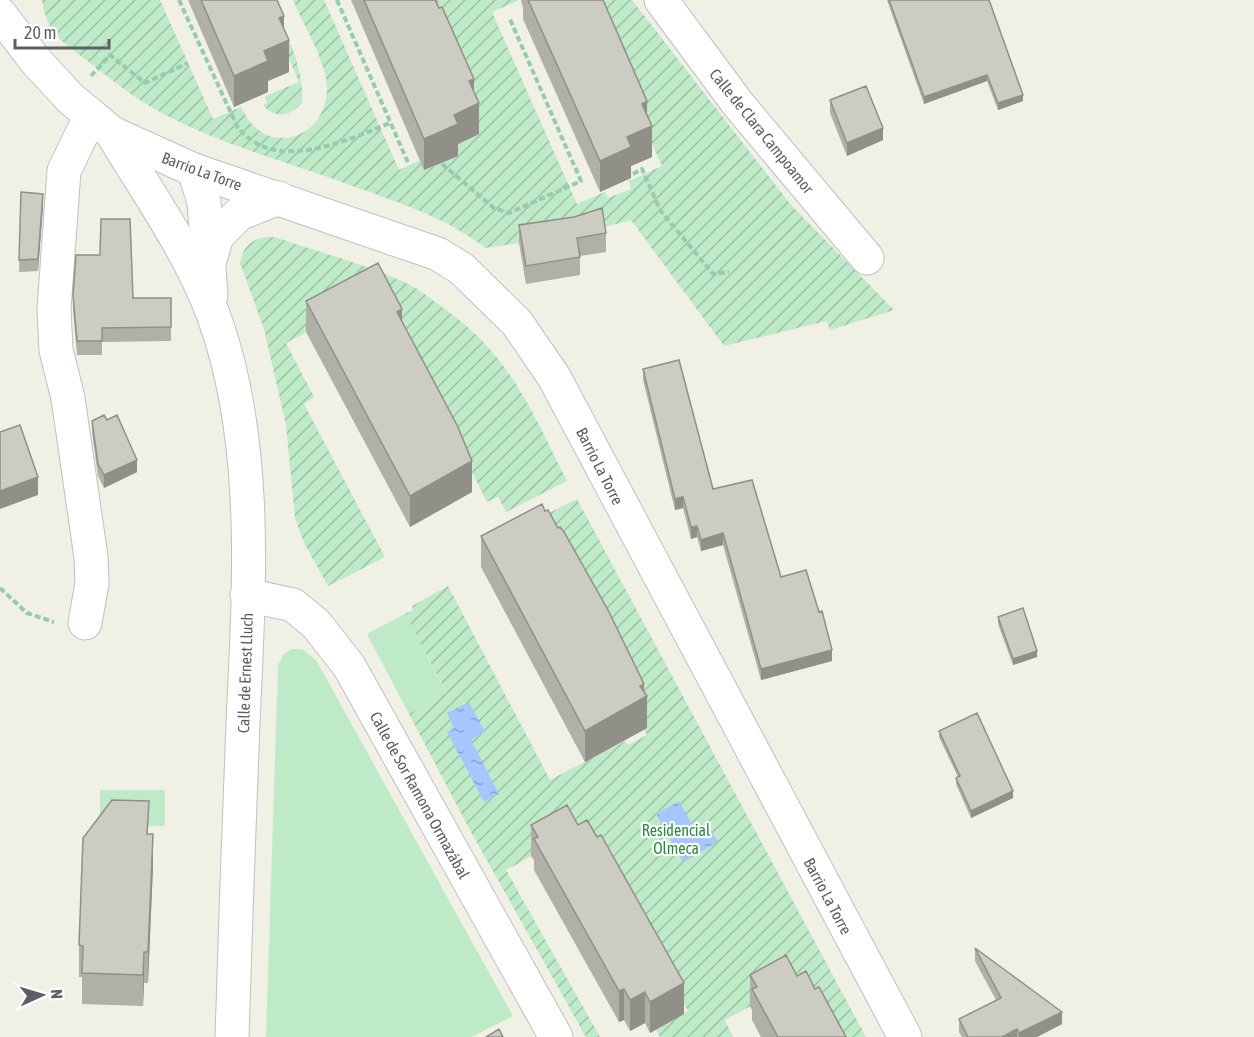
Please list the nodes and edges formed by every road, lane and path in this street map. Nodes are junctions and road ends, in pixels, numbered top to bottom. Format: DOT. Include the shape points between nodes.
graph roads {
  1 [pos="12,0"];
  2 [pos="179,0"];
  3 [pos="337,0"];
  4 [pos="661,0"];
  5 [pos="0,14"];
  6 [pos="509,17"];
  7 [pos="35,60"];
  8 [pos="188,63"];
  9 [pos="98,69"];
  10 [pos="390,123"];
  11 [pos="101,125"];
  12 [pos="442,164"];
  13 [pos="410,165"];
  14 [pos="194,170"];
  15 [pos="633,174"];
  16 [pos="279,198"];
  17 [pos="867,258"];
  18 [pos="195,259"];
  19 [pos="729,272"];
  20 [pos="0,588"];
  21 [pos="247,595"];
  22 [pos="85,622"];
  23 [pos="232,1037"];
  24 [pos="556,1037"];
  25 [pos="905,1037"];
  1 -- 7 [label="street, Barrio La Torre"];
  2 -- 10 [label="path" via="237,126 259,146 275,151 302,150"];
  3 -- 10 [label="path"];
  4 -- 17 [label="street, Calle de Clara Campoamor" via="738,105"];
  5 -- 7 [label="street, Barrio La Torre"];
  6 -- 12 [label="path" via="581,181 509,213 494,208"];
  7 -- 11 [label="street, Barrio La Torre"];
  8 -- 9 [label="path" via="146,83 110,55"];
  10 -- 13 [label="path"];
  11 -- 14 [label="street, Barrio La Torre"];
  11 -- 18 [label="street, Calle de Ernest Lluch"];
  11 -- 22 [label="street" via="64,171 54,309 56,350 68,398 91,557 92,583"];
  14 -- 16 [label="street, Barrio La Torre"];
  14 -- 18 [label="street, Calle de Ernest Lluch" via="181,197"];
  15 -- 19 [label="path" via="642,170 660,210 713,274"];
  16 -- 18 [label="street" via="239,214"];
  16 -- 25 [label="street, Barrio La Torre" via="438,254 476,281 517,323 554,377"];
  18 -- 21 [label="street, Calle de Ernest Lluch" via="228,365 243,461 249,512"];
  20 -- 22 [label="path" via="27,613 56,623"];
  21 -- 23 [label="street, Calle de Ernest Lluch"];
  21 -- 24 [label="street, Calle de Sor Ramona Ormazábal" via="293,605 315,624 349,666"];
}
